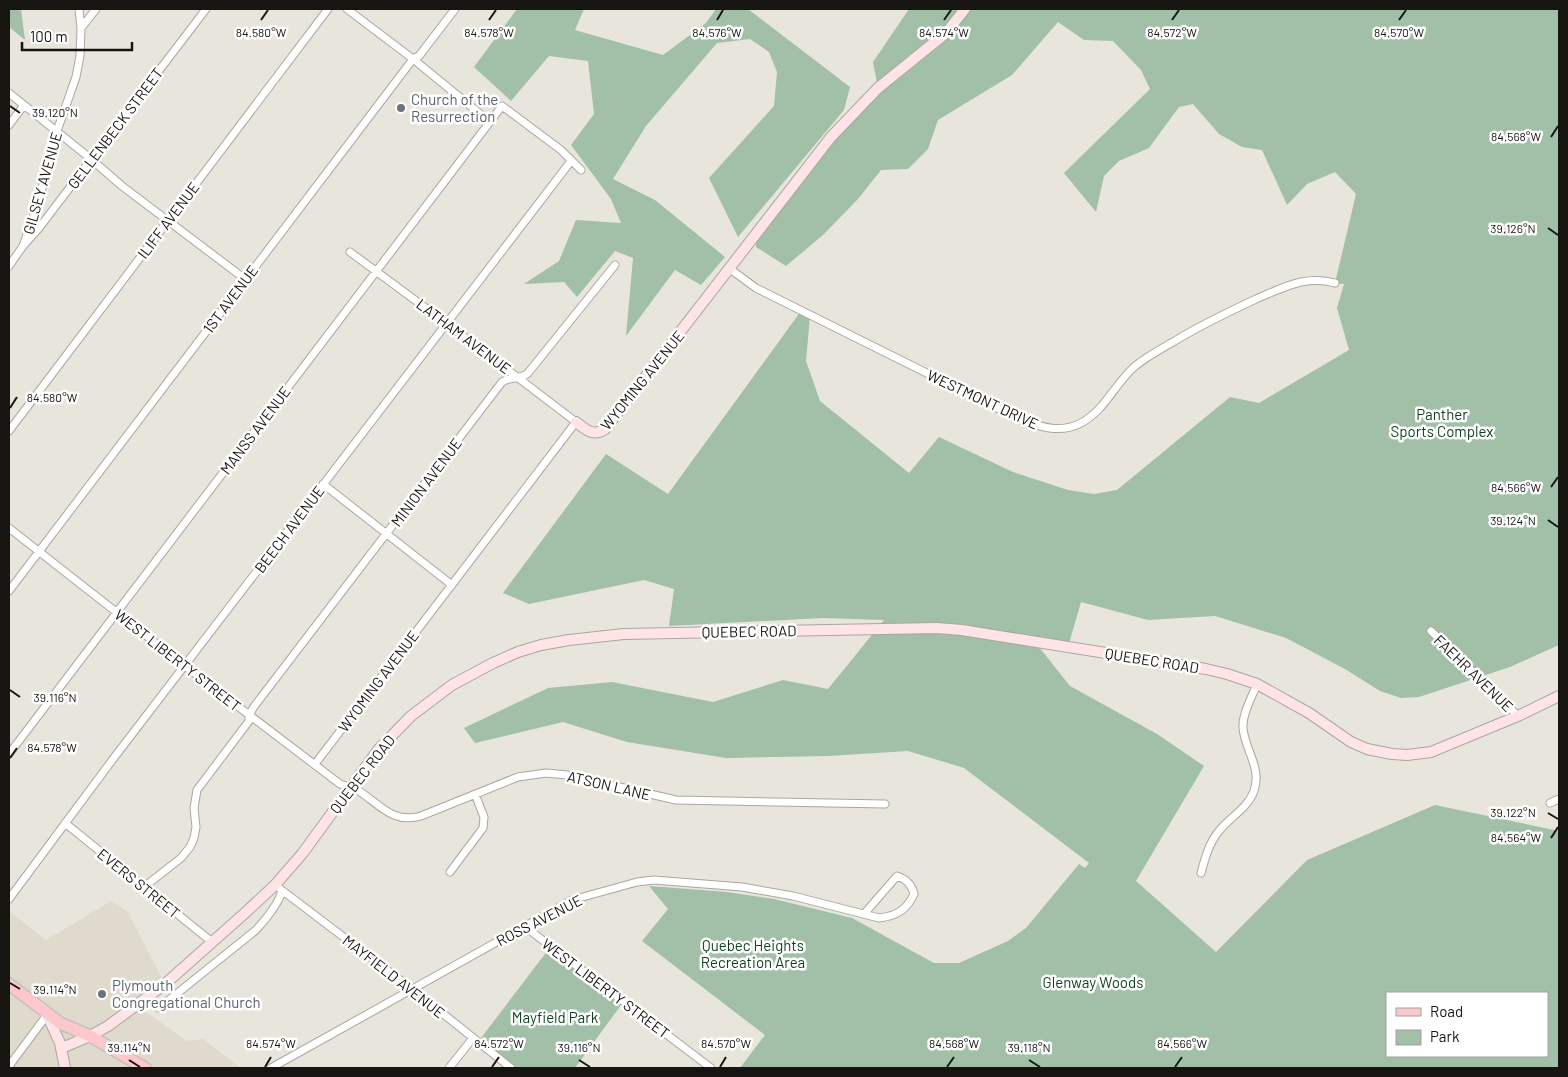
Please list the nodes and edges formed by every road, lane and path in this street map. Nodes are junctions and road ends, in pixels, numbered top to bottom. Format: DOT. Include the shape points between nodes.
graph roads {
  1 [pos="79,9"];
  2 [pos="96,9"];
  3 [pos="206,9"];
  4 [pos="328,9"];
  5 [pos="347,9"];
  6 [pos="454,9"];
  7 [pos="965,9"];
  8 [pos="81,28"];
  9 [pos="413,59"];
  10 [pos="9,94"];
  11 [pos="24,105"];
  12 [pos="490,122"];
  13 [pos="9,124"];
  14 [pos="57,131"];
  15 [pos="91,158"];
  16 [pos="570,160"];
  17 [pos="581,170"];
  18 [pos="167,221"];
  19 [pos="23,246"];
  20 [pos="350,252"];
  21 [pos="615,265"];
  22 [pos="9,266"];
  23 [pos="730,269"];
  24 [pos="376,270"];
  25 [pos="245,279"];
  26 [pos="1335,283"];
  27 [pos="446,322"];
  28 [pos="518,378"];
  29 [pos="576,422"];
  30 [pos="9,431"];
  31 [pos="323,484"];
  32 [pos="9,528"];
  33 [pos="386,534"];
  34 [pos="38,552"];
  35 [pos="452,586"];
  36 [pos="9,591"];
  37 [pos="116,612"];
  38 [pos="1431,631"];
  39 [pos="185,666"];
  40 [pos="1257,684"];
  41 [pos="1559,696"];
  42 [pos="250,716"];
  43 [pos="1518,716"];
  44 [pos="9,754"];
  45 [pos="315,764"];
  46 [pos="350,788"];
  47 [pos="475,794"];
  48 [pos="1559,799"];
  49 [pos="1550,803"];
  50 [pos="885,804"];
  51 [pos="65,824"];
  52 [pos="450,872"];
  53 [pos="1201,873"];
  54 [pos="144,887"];
  55 [pos="278,888"];
  56 [pos="9,899"];
  57 [pos="864,914"];
  58 [pos="524,926"];
  59 [pos="212,942"];
  60 [pos="9,984"];
  61 [pos="412,989"];
  62 [pos="159,1008"];
  63 [pos="47,1015"];
  64 [pos="90,1036"];
  65 [pos="473,1038"];
  66 [pos="62,1048"];
  67 [pos="9,1066"];
  68 [pos="64,1068"];
  69 [pos="144,1068"];
  70 [pos="271,1068"];
  71 [pos="449,1068"];
  72 [pos="511,1068"];
  73 [pos="711,1068"];
  1 -- 8 [label="street, GILSEY AVENUE"];
  2 -- 8 [label="street"];
  3 -- 15 [label="street, GELLENBECK STREET"];
  4 -- 18 [label="street, ILIFF AVENUE"];
  5 -- 9 [label="street"];
  6 -- 9 [label="street, 1ST AVENUE" via="419,56"];
  7 -- 23 [label="street, WYOMING AVENUE" via="946,33 878,88 831,137"];
  8 -- 14 [label="street, GILSEY AVENUE" via="76,77"];
  9 -- 12 [label="street"];
  9 -- 25 [label="street, 1ST AVENUE"];
  10 -- 11 [label="street"];
  11 -- 13 [label="street"];
  11 -- 14 [label="street"];
  12 -- 16 [label="street, MANSS AVENUE" via="502,106"];
  12 -- 24 [label="street, MANSS AVENUE"];
  14 -- 15 [label="street"];
  14 -- 19 [label="street, GILSEY AVENUE"];
  15 -- 18 [label="street"];
  15 -- 19 [label="street, GELLENBECK STREET"];
  16 -- 17 [label="street"];
  16 -- 27 [label="street, BEECH AVENUE"];
  18 -- 25 [label="street"];
  18 -- 30 [label="street, ILIFF AVENUE"];
  19 -- 22 [label="street, GILSEY AVENUE"];
  20 -- 24 [label="street, LATHAM AVENUE"];
  21 -- 28 [label="street, MINION AVENUE" via="528,373"];
  23 -- 26 [label="street, WESTMONT DRIVE" via="756,288 810,316 1023,421 1053,429 1073,426 1088,419 1135,366 1199,327 1282,288 1324,280"];
  23 -- 29 [label="street, WYOMING AVENUE" via="605,429 588,432"];
  24 -- 27 [label="street, LATHAM AVENUE"];
  24 -- 37 [label="street, MANSS AVENUE"];
  25 -- 34 [label="street, 1ST AVENUE"];
  27 -- 28 [label="street, LATHAM AVENUE"];
  27 -- 31 [label="street, BEECH AVENUE"];
  28 -- 29 [label="street, LATHAM AVENUE"];
  28 -- 33 [label="street, MINION AVENUE" via="502,382"];
  29 -- 35 [label="street, WYOMING AVENUE"];
  31 -- 33 [label="street"];
  31 -- 39 [label="street, BEECH AVENUE"];
  32 -- 34 [label="street, WEST LIBERTY STREET"];
  33 -- 35 [label="street"];
  33 -- 42 [label="street, MINION AVENUE"];
  34 -- 36 [label="street, 1ST AVENUE"];
  34 -- 37 [label="street, WEST LIBERTY STREET"];
  35 -- 45 [label="street, WYOMING AVENUE"];
  37 -- 39 [label="street, WEST LIBERTY STREET"];
  37 -- 44 [label="street, MANSS AVENUE"];
  38 -- 43 [label="street, FAEHR AVENUE"];
  39 -- 42 [label="street, WEST LIBERTY STREET"];
  39 -- 51 [label="street, BEECH AVENUE"];
  40 -- 43 [label="street, QUEBEC ROAD" via="1351,742 1392,754 1431,752"];
  40 -- 46 [label="street, QUEBEC ROAD" via="1206,669 937,628 596,636 518,652 452,686 418,710 394,733"];
  40 -- 53 [label="street" via="1243,721 1245,742 1256,768 1254,790 1247,804 1212,840"];
  41 -- 43 [label="street, QUEBEC ROAD"];
  42 -- 45 [label="street, WEST LIBERTY STREET"];
  42 -- 54 [label="street, MINION AVENUE" via="197,790 194,808 196,827 190,848"];
  45 -- 46 [label="street, WEST LIBERTY STREET"];
  46 -- 47 [label="street, ATSON LANE" via="393,816 407,819"];
  46 -- 55 [label="street, QUEBEC ROAD"];
  47 -- 50 [label="street, ATSON LANE" via="518,777 546,773 676,800"];
  47 -- 52 [label="street" via="484,818 483,828"];
  48 -- 49 [label="street"];
  51 -- 54 [label="street, EVERS STREET"];
  51 -- 56 [label="street, BEECH AVENUE"];
  54 -- 59 [label="street, EVERS STREET"];
  55 -- 59 [label="street, QUEBEC ROAD"];
  55 -- 61 [label="street, MAYFIELD AVENUE"];
  55 -- 62 [label="street, QUEBEC ROAD" via="281,896 256,930"];
  57 -- 57 [label="street, ROSS AVENUE" via="879,918 905,909 914,894 911,886 897,876"];
  57 -- 58 [label="street, ROSS AVENUE" via="742,887 654,880 582,896"];
  58 -- 61 [label="street, ROSS AVENUE"];
  58 -- 73 [label="street, WEST LIBERTY STREET"];
  59 -- 64 [label="street, QUEBEC ROAD" via="165,984"];
  60 -- 63 [label="main road"];
  61 -- 65 [label="street, MAYFIELD AVENUE"];
  61 -- 70 [label="street, ROSS AVENUE"];
  63 -- 64 [label="main road"];
  63 -- 66 [label="street"];
  63 -- 67 [label="street"];
  64 -- 66 [label="street, QUEBEC ROAD"];
  64 -- 69 [label="main road"];
  65 -- 71 [label="street"];
  65 -- 72 [label="street, MAYFIELD AVENUE"];
  66 -- 68 [label="street"];
}
